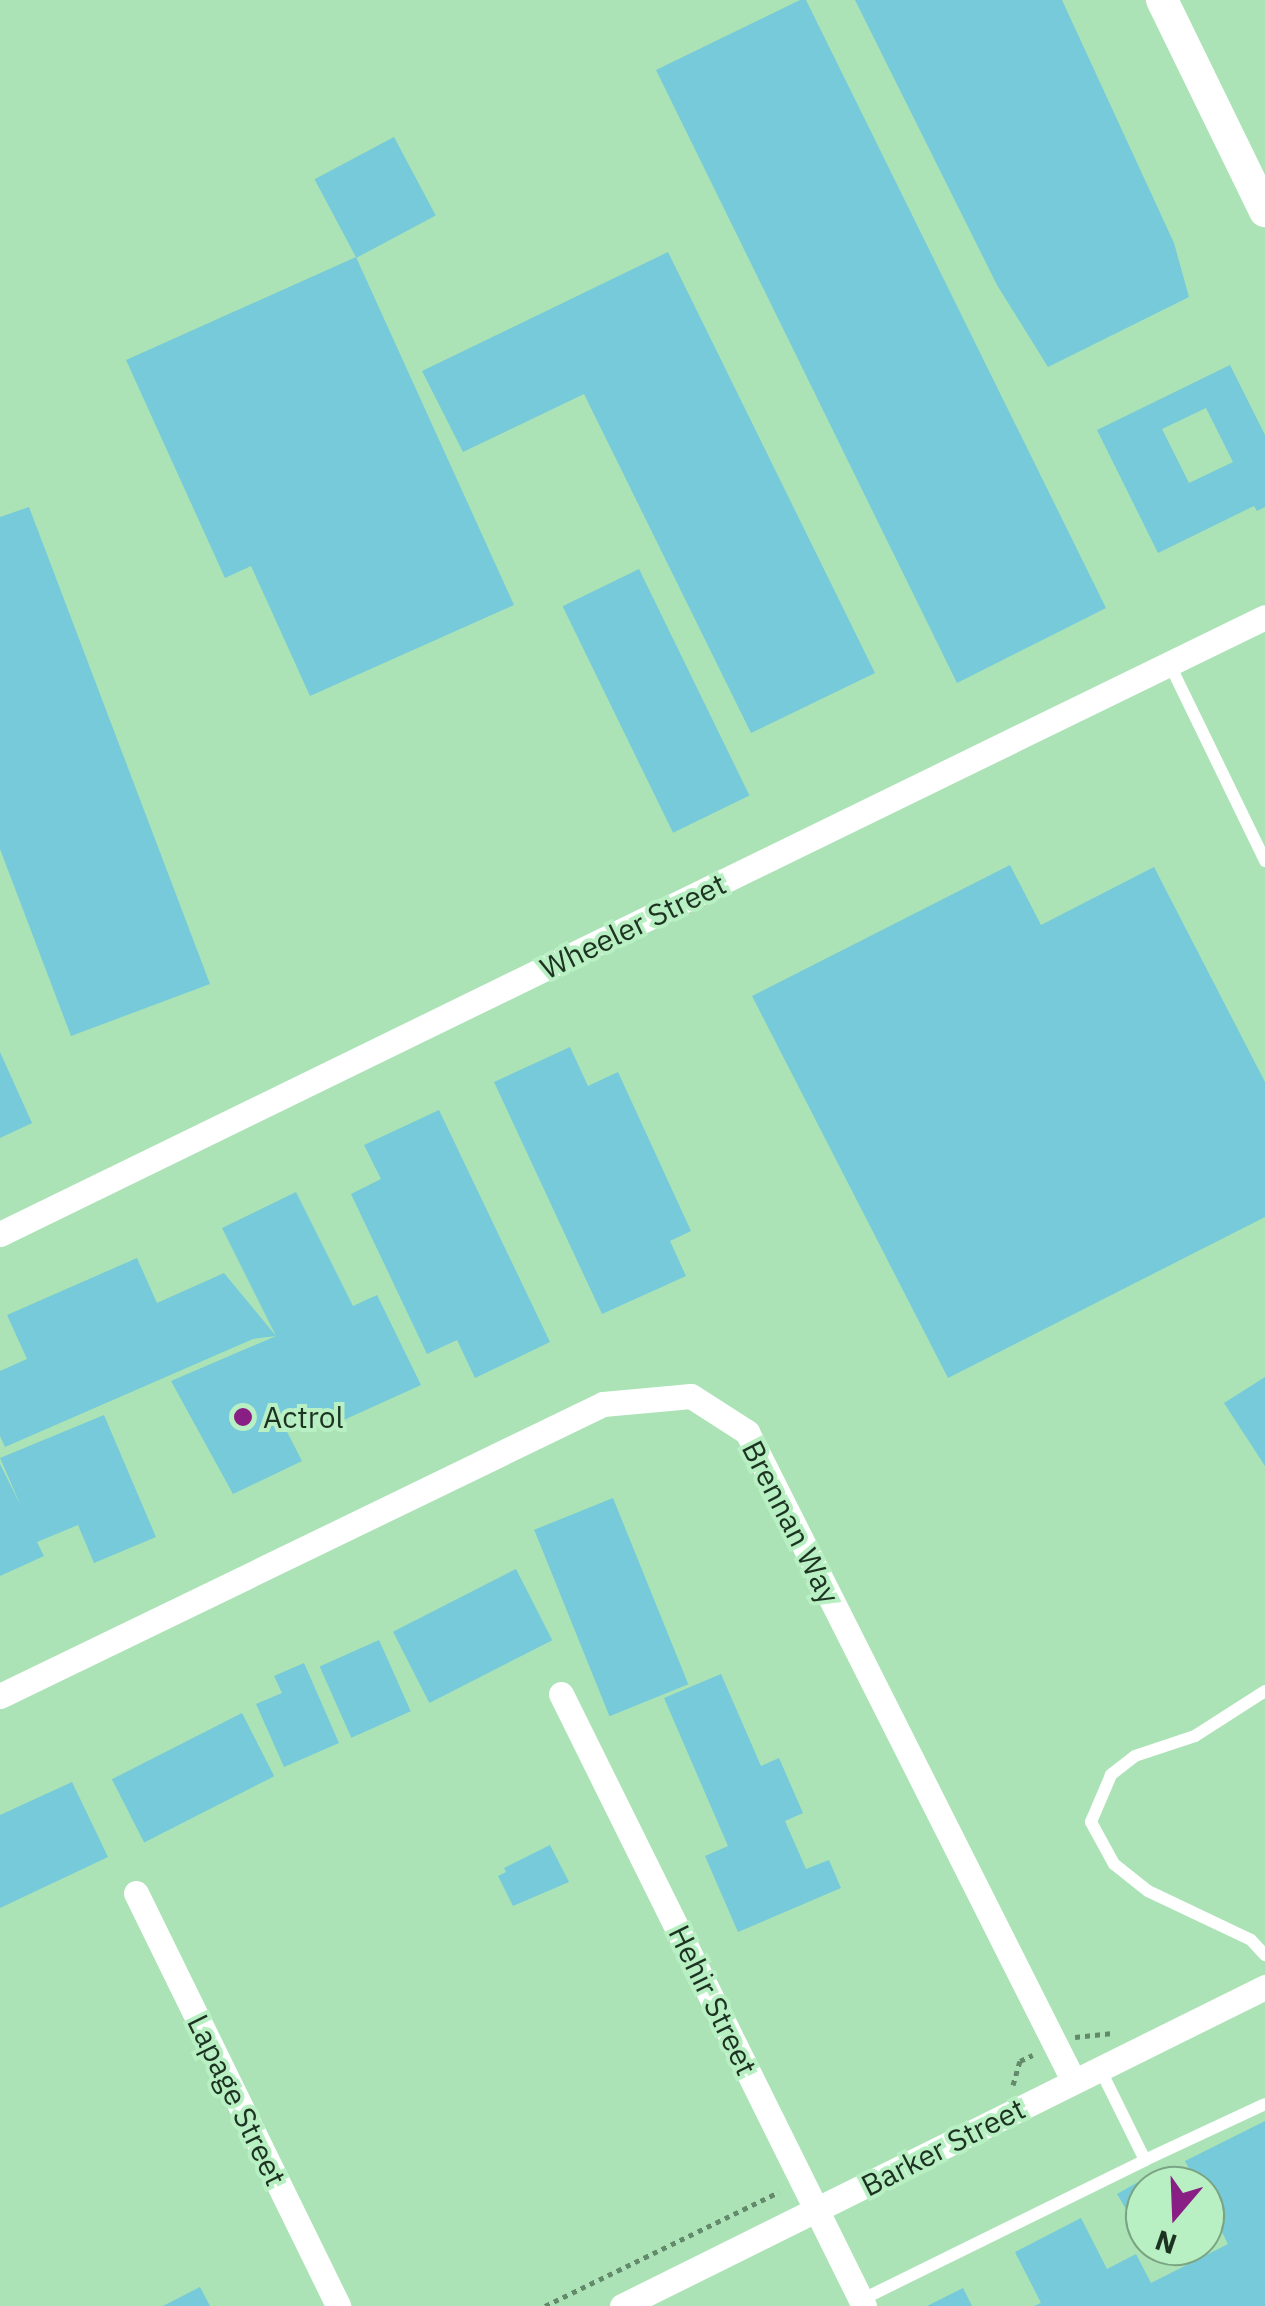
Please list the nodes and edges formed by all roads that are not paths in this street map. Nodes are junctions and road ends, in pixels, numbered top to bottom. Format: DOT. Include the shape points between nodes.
graph roads {
  1 [pos="1162,0"];
  2 [pos="1256,169"];
  3 [pos="1265,212"];
  4 [pos="1265,618"];
  5 [pos="1170,665"];
  6 [pos="1265,861"];
  7 [pos="0,1234"];
  8 [pos="1265,1691"];
  9 [pos="561,1694"];
  10 [pos="0,1696"];
  11 [pos="136,1893"];
  12 [pos="1265,1955"];
  13 [pos="1265,1987"];
  14 [pos="1099,2067"];
  15 [pos="1073,2080"];
  16 [pos="1265,2104"];
  17 [pos="1146,2160"];
  18 [pos="818,2211"];
  19 [pos="863,2303"];
  20 [pos="338,2306"];
  21 [pos="622,2306"];
  1 -- 2 [label="street"];
  2 -- 3 [label="street"];
  4 -- 5 [label="street, Wheeler Street"];
  5 -- 6 [label="lane"];
  5 -- 7 [label="street, Wheeler Street"];
  8 -- 12 [label="lane" via="1195,1736 1134,1756 1110,1775 1091,1822 1114,1864 1148,1892 1251,1940"];
  9 -- 18 [label="street, Hehir Street"];
  10 -- 15 [label="street, Brennan Way" via="603,1404 691,1396 747,1432"];
  11 -- 20 [label="street, Lapage Street"];
  13 -- 14 [label="street, Barker Street"];
  14 -- 15 [label="street, Barker Street"];
  14 -- 17 [label="lane"];
  15 -- 18 [label="street, Barker Street"];
  16 -- 17 [label="lane"];
  17 -- 19 [label="lane"];
  18 -- 19 [label="street, Hehir Street"];
  18 -- 21 [label="street, Barker Street"];
}
